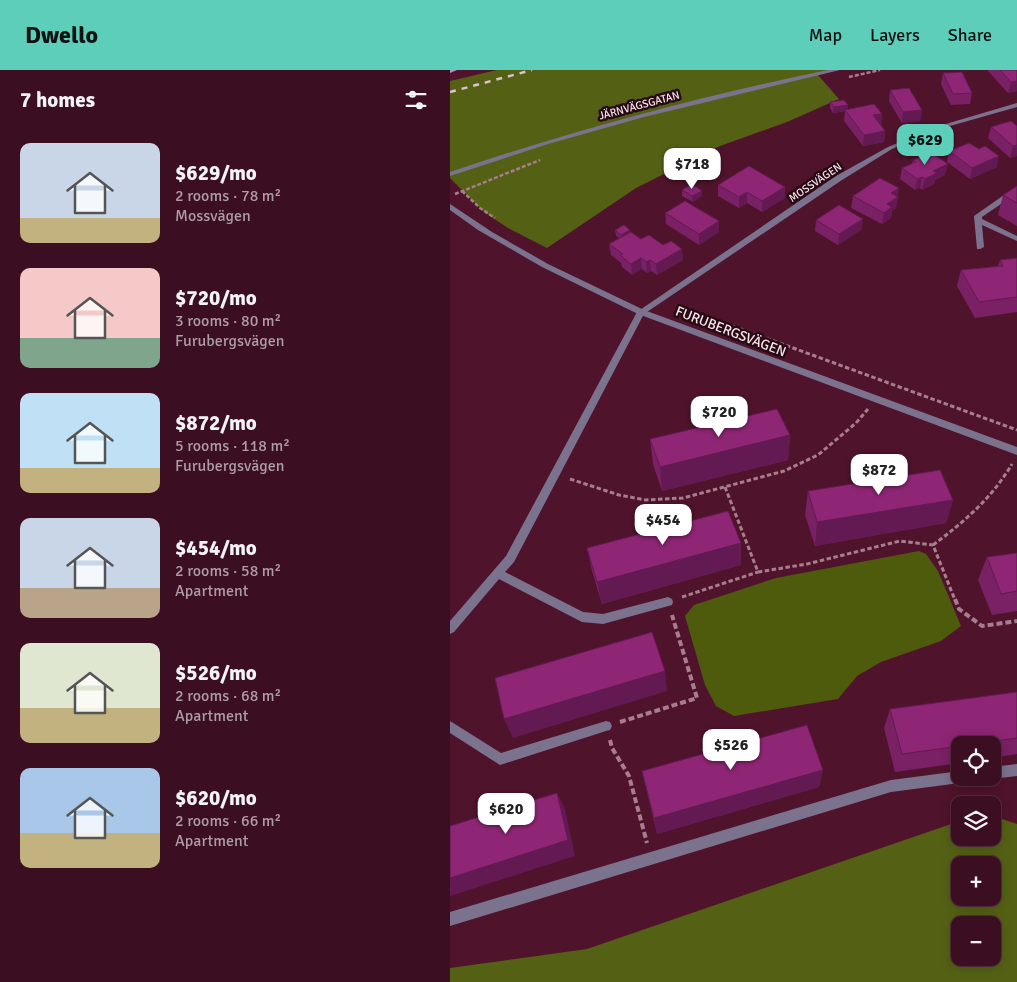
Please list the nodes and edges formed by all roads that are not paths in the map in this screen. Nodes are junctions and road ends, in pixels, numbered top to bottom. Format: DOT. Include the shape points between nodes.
graph roads {
  1 [pos="454,70"];
  2 [pos="837,70"];
  3 [pos="450,71"];
  4 [pos="1017,105"];
  5 [pos="450,174"];
  6 [pos="1017,190"];
  7 [pos="450,206"];
  8 [pos="978,220"];
  9 [pos="1017,239"];
  10 [pos="980,247"];
  11 [pos="641,312"];
  12 [pos="1017,451"];
  13 [pos="498,573"];
  14 [pos="668,602"];
  15 [pos="450,629"];
  16 [pos="450,726"];
  17 [pos="606,726"];
  18 [pos="1017,770"];
  19 [pos="1001,772"];
  20 [pos="951,778"];
  21 [pos="450,918"];
  1 -- 3 [label="main road"];
  2 -- 5 [label="street, JÄRNVÄGSGATAN" via="717,95 616,121"];
  4 -- 11 [label="street, MOSSVÄGEN" via="941,127 890,148 839,178"];
  6 -- 8 [label="street" via="978,216"];
  7 -- 11 [label="street, FURUBERGSVÄGEN" via="485,232 530,257 592,291"];
  8 -- 9 [label="street"];
  8 -- 10 [label="street"];
  11 -- 12 [label="street, FURUBERGSVÄGEN"];
  11 -- 13 [label="street" via="510,559"];
  13 -- 14 [label="street" via="582,617 603,619"];
  13 -- 15 [label="street"];
  16 -- 17 [label="street" via="500,759"];
  18 -- 19 [label="street"];
  20 -- 21 [label="street" via="891,786"];
}
